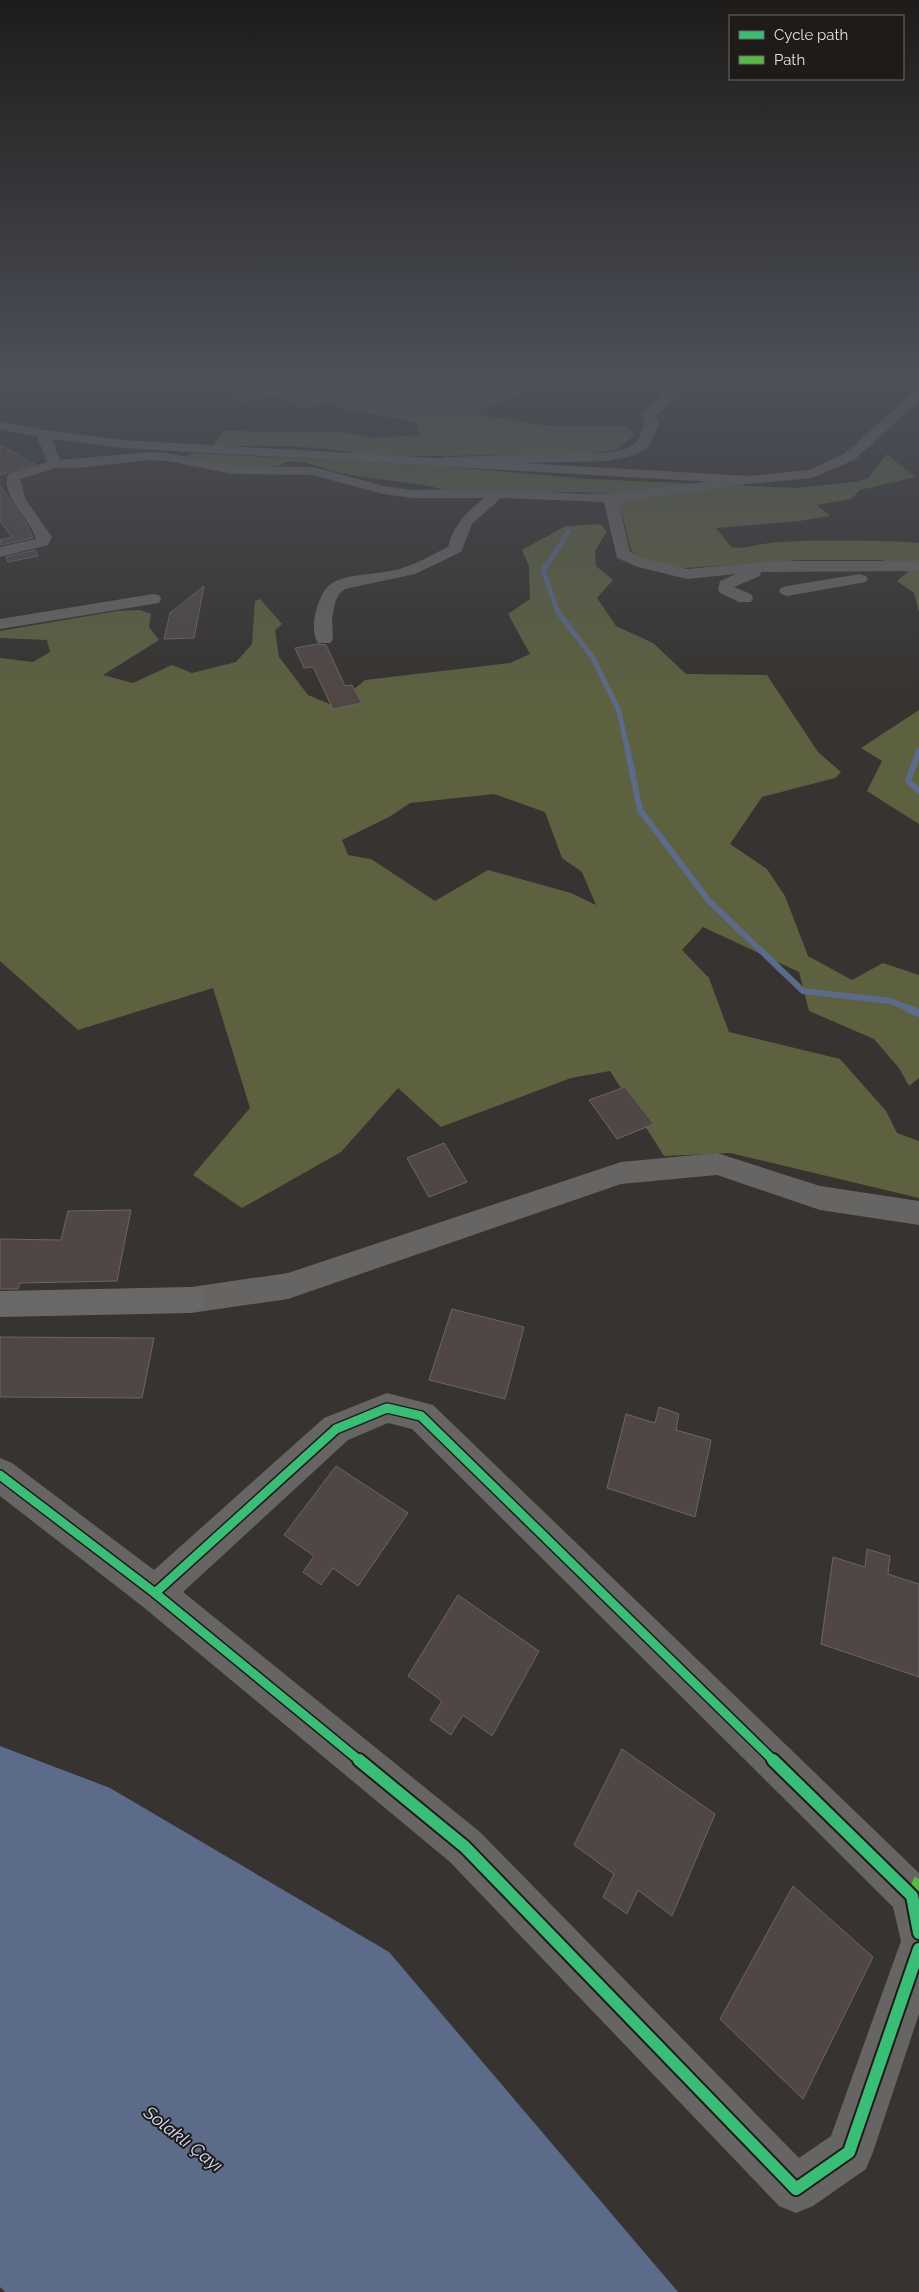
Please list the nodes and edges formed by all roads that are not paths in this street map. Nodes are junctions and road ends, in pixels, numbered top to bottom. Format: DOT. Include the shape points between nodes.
graph roads {
  1 [pos="12,485"];
  2 [pos="365,485"];
  3 [pos="712,485"];
  4 [pos="498,493"];
  5 [pos="621,497"];
  6 [pos="0,552"];
  7 [pos="775,566"];
  8 [pos="919,566"];
  9 [pos="919,572"];
  10 [pos="786,591"];
  11 [pos="745,598"];
  12 [pos="153,599"];
  13 [pos="0,624"];
  14 [pos="324,639"];
  15 [pos="919,1213"];
  16 [pos="191,1300"];
  17 [pos="0,1304"];
  18 [pos="0,1475"];
  19 [pos="155,1593"];
  20 [pos="919,1933"];
  21 [pos="919,1949"];
  1 -- 6 [label="street" via="16,496 44,537 43,542"];
  2 -- 4 [label="street" via="412,494"];
  3 -- 5 [label="street"];
  4 -- 5 [label="street"];
  4 -- 14 [label="street" via="468,517 459,532 455,549 402,573 338,586 329,597 323,619"];
  5 -- 7 [label="street" via="611,502 623,555 644,564 687,574"];
  7 -- 8 [label="street"];
  7 -- 11 [label="street" via="726,584 726,590"];
  9 -- 10 [label="street"];
  12 -- 13 [label="street"];
  15 -- 16 [label="street" via="820,1198 717,1164 621,1173 288,1286"];
  16 -- 17 [label="main road"];
  18 -- 19 [label="street"];
  19 -- 20 [label="street" via="336,1429 387,1408 421,1416 912,1896"];
  19 -- 21 [label="street" via="465,1847 796,2189 849,2152"];
}
